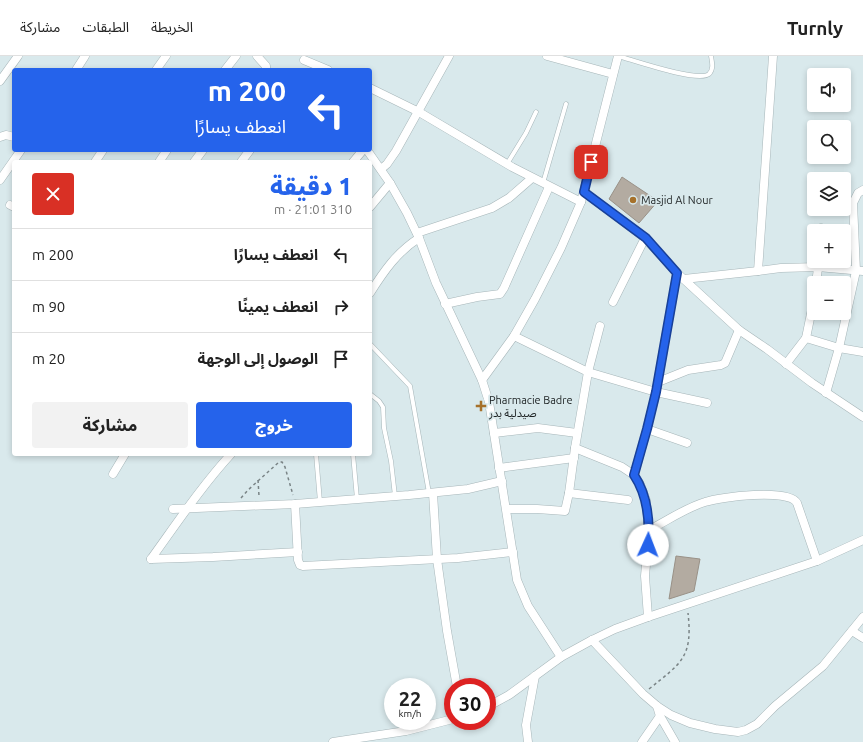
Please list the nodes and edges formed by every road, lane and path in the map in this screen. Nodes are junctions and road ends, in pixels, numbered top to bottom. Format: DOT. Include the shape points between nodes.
graph roads {
  1 [pos="18,56"];
  2 [pos="85,56"];
  3 [pos="166,56"];
  4 [pos="236,56"];
  5 [pos="257,56"];
  6 [pos="449,56"];
  7 [pos="547,56"];
  8 [pos="618,56"];
  9 [pos="711,56"];
  10 [pos="773,56"];
  11 [pos="303,58"];
  12 [pos="158,67"];
  13 [pos="77,68"];
  14 [pos="227,68"];
  15 [pos="266,68"];
  16 [pos="309,68"];
  17 [pos="324,68"];
  18 [pos="613,74"];
  19 [pos="0,81"];
  20 [pos="372,89"];
  21 [pos="566,104"];
  22 [pos="419,112"];
  23 [pos="536,112"];
  24 [pos="12,136"];
  25 [pos="0,137"];
  26 [pos="202,152"];
  27 [pos="361,152"];
  28 [pos="368,152"];
  29 [pos="196,160"];
  30 [pos="354,160"];
  31 [pos="12,163"];
  32 [pos="507,164"];
  33 [pos="381,169"];
  34 [pos="532,178"];
  35 [pos="0,180"];
  36 [pos="390,184"];
  37 [pos="546,185"];
  38 [pos="863,190"];
  39 [pos="584,192"];
  40 [pos="581,202"];
  41 [pos="372,206"];
  42 [pos="418,235"];
  43 [pos="646,238"];
  44 [pos="807,265"];
  45 [pos="842,268"];
  46 [pos="758,271"];
  47 [pos="860,271"];
  48 [pos="681,276"];
  49 [pos="372,290"];
  50 [pos="613,302"];
  51 [pos="445,304"];
  52 [pos="810,320"];
  53 [pos="600,326"];
  54 [pos="739,330"];
  55 [pos="514,336"];
  56 [pos="806,338"];
  57 [pos="372,346"];
  58 [pos="839,348"];
  59 [pos="863,352"];
  60 [pos="786,364"];
  61 [pos="588,372"];
  62 [pos="482,380"];
  63 [pos="658,382"];
  64 [pos="656,392"];
  65 [pos="826,393"];
  66 [pos="372,396"];
  67 [pos="707,403"];
  68 [pos="863,417"];
  69 [pos="647,429"];
  70 [pos="494,433"];
  71 [pos="577,433"];
  72 [pos="687,444"];
  73 [pos="575,448"];
  74 [pos="124,456"];
  75 [pos="229,456"];
  76 [pos="316,456"];
  77 [pos="352,456"];
  78 [pos="574,458"];
  79 [pos="499,468"];
  80 [pos="113,474"];
  81 [pos="634,475"];
  82 [pos="258,480"];
  83 [pos="502,482"];
  84 [pos="431,493"];
  85 [pos="569,493"];
  86 [pos="395,496"];
  87 [pos="357,499"];
  88 [pos="628,500"];
  89 [pos="320,502"];
  90 [pos="295,504"];
  91 [pos="260,505"];
  92 [pos="233,507"];
  93 [pos="507,508"];
  94 [pos="173,509"];
  95 [pos="187,509"];
  96 [pos="649,530"];
  97 [pos="863,540"];
  98 [pos="298,552"];
  99 [pos="512,552"];
  100 [pos="437,559"];
  101 [pos="817,561"];
  102 [pos="686,604"];
  103 [pos="648,617"];
  104 [pos="863,617"];
  105 [pos="852,631"];
  106 [pos="863,638"];
  107 [pos="592,640"];
  108 [pos="561,657"];
  109 [pos="534,676"];
  110 [pos="455,678"];
  111 [pos="643,694"];
  112 [pos="496,702"];
  113 [pos="657,706"];
  114 [pos="660,716"];
  115 [pos="444,721"];
  116 [pos="333,742"];
  117 [pos="528,742"];
  118 [pos="642,742"];
  119 [pos="675,742"];
  1 -- 19 [label="street"];
  2 -- 13 [label="street"];
  3 -- 12 [label="street"];
  4 -- 14 [label="street"];
  5 -- 15 [label="street"];
  6 -- 22 [label="street"];
  7 -- 18 [label="street"];
  8 -- 9 [label="lane" via="686,75 703,76 710,72"];
  8 -- 18 [label="street"];
  10 -- 46 [label="street"];
  11 -- 16 [label="street"];
  11 -- 17 [label="street"];
  18 -- 39 [label="street"];
  20 -- 22 [label="street"];
  21 -- 37 [label="lane"];
  22 -- 32 [label="street"];
  22 -- 33 [label="street" via="392,158"];
  23 -- 32 [label="lane"];
  24 -- 25 [label="street"];
  26 -- 29 [label="street"];
  27 -- 30 [label="street"];
  28 -- 33 [label="street"];
  31 -- 35 [label="street"];
  32 -- 34 [label="street"];
  33 -- 36 [label="street"];
  34 -- 37 [label="street"];
  34 -- 42 [label="street" via="509,198 492,208"];
  36 -- 41 [label="street"];
  36 -- 42 [label="street"];
  37 -- 40 [label="street"];
  37 -- 51 [label="street" via="500,294"];
  38 -- 47 [label="street" via="858,192 853,203"];
  39 -- 40 [label="street"];
  39 -- 43 [label="street"];
  40 -- 55 [label="street" via="544,284"];
  42 -- 49 [label="street" via="391,262"];
  42 -- 51 [label="street"];
  43 -- 48 [label="street"];
  43 -- 50 [label="street"];
  44 -- 46 [label="street"];
  45 -- 47 [label="street"];
  46 -- 48 [label="street"];
  47 -- 58 [label="street"];
  48 -- 54 [label="street"];
  48 -- 63 [label="street"];
  51 -- 62 [label="street"];
  52 -- 56 [label="street"];
  53 -- 61 [label="street"];
  54 -- 60 [label="street"];
  54 -- 63 [label="street" via="729,355 721,365 688,370"];
  55 -- 61 [label="street"];
  55 -- 62 [label="street"];
  56 -- 58 [label="street"];
  56 -- 60 [label="street"];
  57 -- 84 [label="lane" via="410,386"];
  58 -- 59 [label="street"];
  58 -- 65 [label="street"];
  60 -- 65 [label="street"];
  61 -- 64 [label="street"];
  61 -- 71 [label="street"];
  62 -- 70 [label="street"];
  63 -- 64 [label="street"];
  64 -- 67 [label="street"];
  64 -- 69 [label="street"];
  65 -- 68 [label="street"];
  66 -- 86 [label="lane" via="383,407"];
  69 -- 72 [label="street"];
  69 -- 81 [label="street"];
  70 -- 71 [label="street" via="538,428"];
  70 -- 79 [label="street"];
  71 -- 73 [label="street"];
  73 -- 78 [label="street"];
  73 -- 81 [label="street" via="622,467"];
  74 -- 80 [label="street"];
  75 -- 95 [label="street"];
  76 -- 89 [label="lane"];
  77 -- 87 [label="lane"];
  78 -- 79 [label="street"];
  78 -- 85 [label="street"];
  79 -- 83 [label="street"];
  81 -- 96 [label="street" via="646,500"];
  82 -- 90 [label="path" via="282,462"];
  82 -- 91 [label="path"];
  82 -- 92 [label="path"];
  83 -- 84 [label="street"];
  83 -- 93 [label="street"];
  84 -- 86 [label="street"];
  84 -- 100 [label="street"];
  85 -- 88 [label="street"];
  85 -- 93 [label="street" via="566,510 563,512 537,508"];
  86 -- 87 [label="street"];
  87 -- 89 [label="street"];
  89 -- 90 [label="street"];
  90 -- 91 [label="street"];
  90 -- 98 [label="street"];
  91 -- 92 [label="street"];
  92 -- 95 [label="street"];
  93 -- 99 [label="street"];
  94 -- 95 [label="street"];
  95 -- 98 [label="street" via="151,559"];
  96 -- 101 [label="street" via="694,506 717,498 761,494 786,495 795,499 797,503"];
  96 -- 103 [label="street" via="645,576"];
  97 -- 101 [label="street"];
  98 -- 100 [label="street" via="299,563 305,566"];
  99 -- 100 [label="street"];
  99 -- 108 [label="street" via="517,580 528,606"];
  100 -- 110 [label="street"];
  101 -- 102 [label="street"];
  102 -- 103 [label="street"];
  102 -- 111 [label="path" via="688,638 683,659"];
  103 -- 107 [label="street"];
  104 -- 105 [label="street"];
  105 -- 106 [label="street"];
  105 -- 113 [label="street" via="823,666 757,724 746,730 738,732 690,723"];
  107 -- 108 [label="street"];
  107 -- 111 [label="street"];
  108 -- 109 [label="street"];
  109 -- 112 [label="street"];
  109 -- 117 [label="street" via="526,725"];
  111 -- 113 [label="street"];
  113 -- 114 [label="street"];
  114 -- 118 [label="street"];
  114 -- 119 [label="street"];
  115 -- 116 [label="street" via="406,732"];
}
